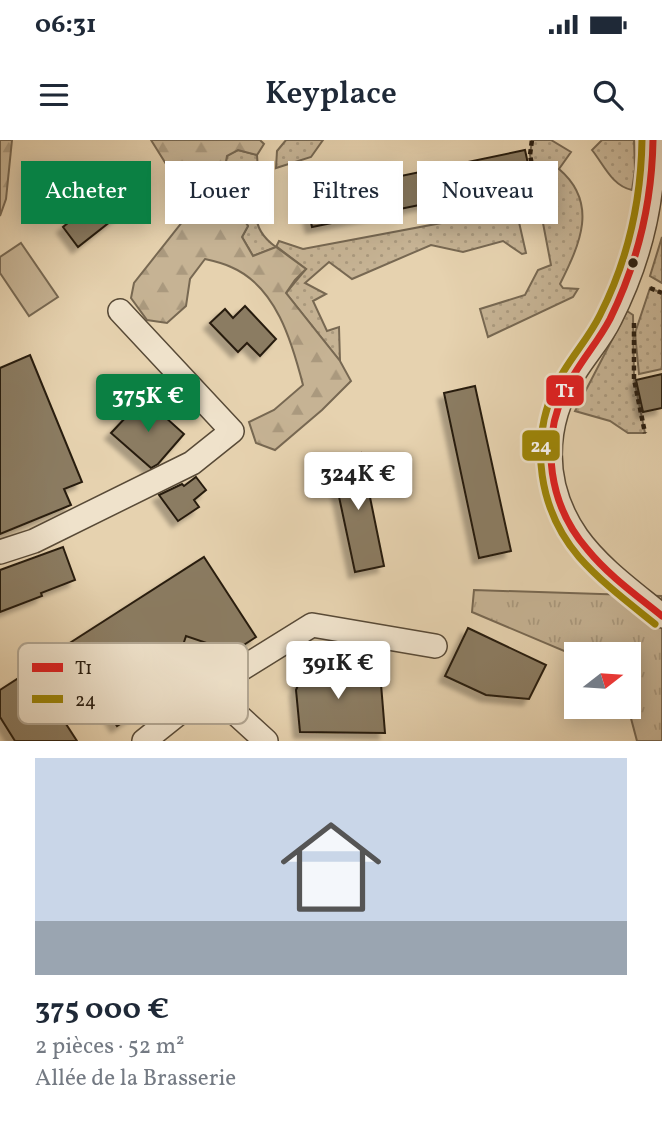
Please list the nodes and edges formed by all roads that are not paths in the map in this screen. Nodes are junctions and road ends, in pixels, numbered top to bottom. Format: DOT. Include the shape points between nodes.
graph roads {
  1 [pos="653,140"];
  2 [pos="120,311"];
  3 [pos="0,552"];
  4 [pos="662,617"];
  5 [pos="435,646"];
  6 [pos="248,665"];
  7 [pos="165,724"];
  8 [pos="247,724"];
  9 [pos="144,741"];
  10 [pos="266,741"];
  1 -- 4 [label="street" via="650,204 639,244 610,320 560,398 549,463 554,487 576,536 592,556"];
  2 -- 3 [label="street" via="232,431 192,463 34,541"];
  5 -- 6 [label="street" via="312,625"];
  7 -- 9 [label="street"];
  8 -- 10 [label="street"];
}
